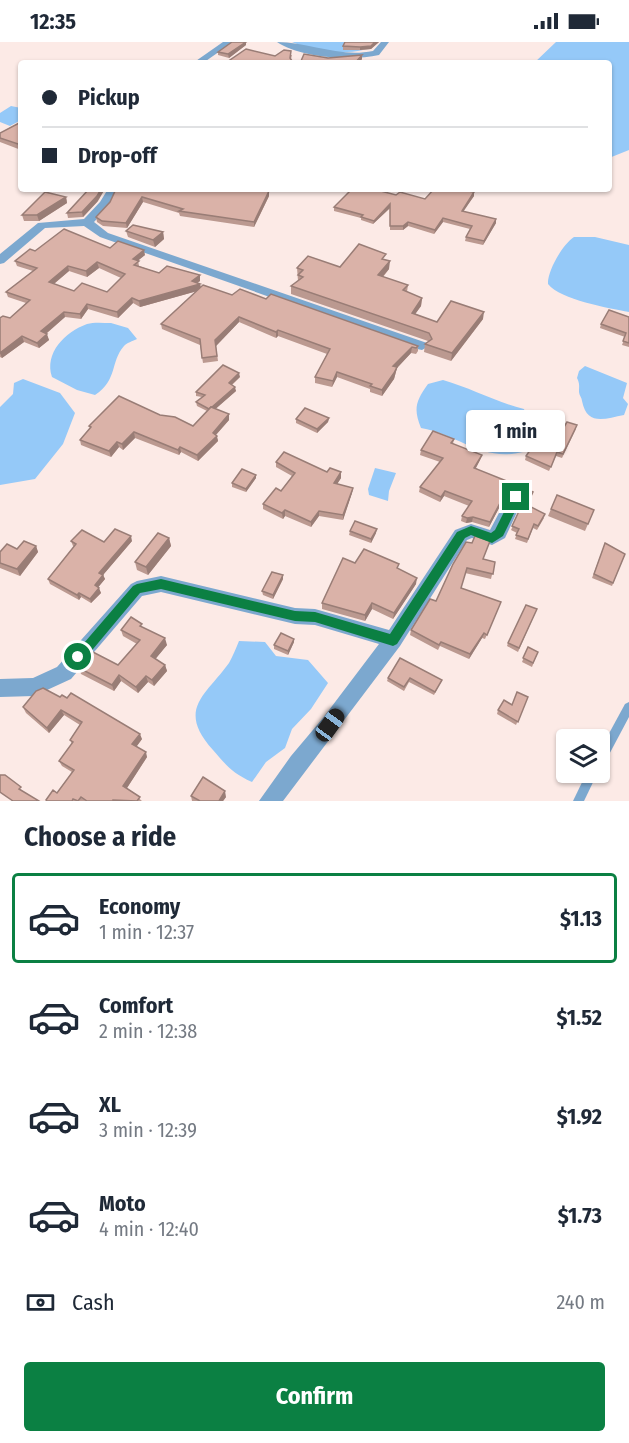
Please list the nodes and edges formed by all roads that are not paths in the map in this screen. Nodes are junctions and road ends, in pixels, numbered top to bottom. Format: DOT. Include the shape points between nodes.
graph roads {
  1 [pos="229,42"];
  2 [pos="282,42"];
  3 [pos="385,42"];
  4 [pos="306,49"];
  5 [pos="297,58"];
  6 [pos="202,60"];
  7 [pos="111,192"];
  8 [pos="87,222"];
  9 [pos="0,260"];
  10 [pos="422,345"];
  11 [pos="516,497"];
  12 [pos="393,640"];
  13 [pos="0,688"];
  14 [pos="629,707"];
  15 [pos="610,742"];
  16 [pos="587,783"];
  17 [pos="270,801"];
  18 [pos="578,801"];
  1 -- 6 [label="street"];
  2 -- 4 [label="street"];
  3 -- 4 [label="street" via="370,55"];
  4 -- 5 [label="street"];
  7 -- 8 [label="street"];
  8 -- 9 [label="street" via="42,225"];
  8 -- 10 [label="street" via="104,235 123,242"];
  11 -- 12 [label="street" via="499,533 492,538 471,531 461,535"];
  12 -- 13 [label="street" via="315,617 295,616 161,584 137,589 64,674 34,687"];
  12 -- 17 [label="street"];
  14 -- 15 [label="lane"];
  16 -- 18 [label="lane"];
}
